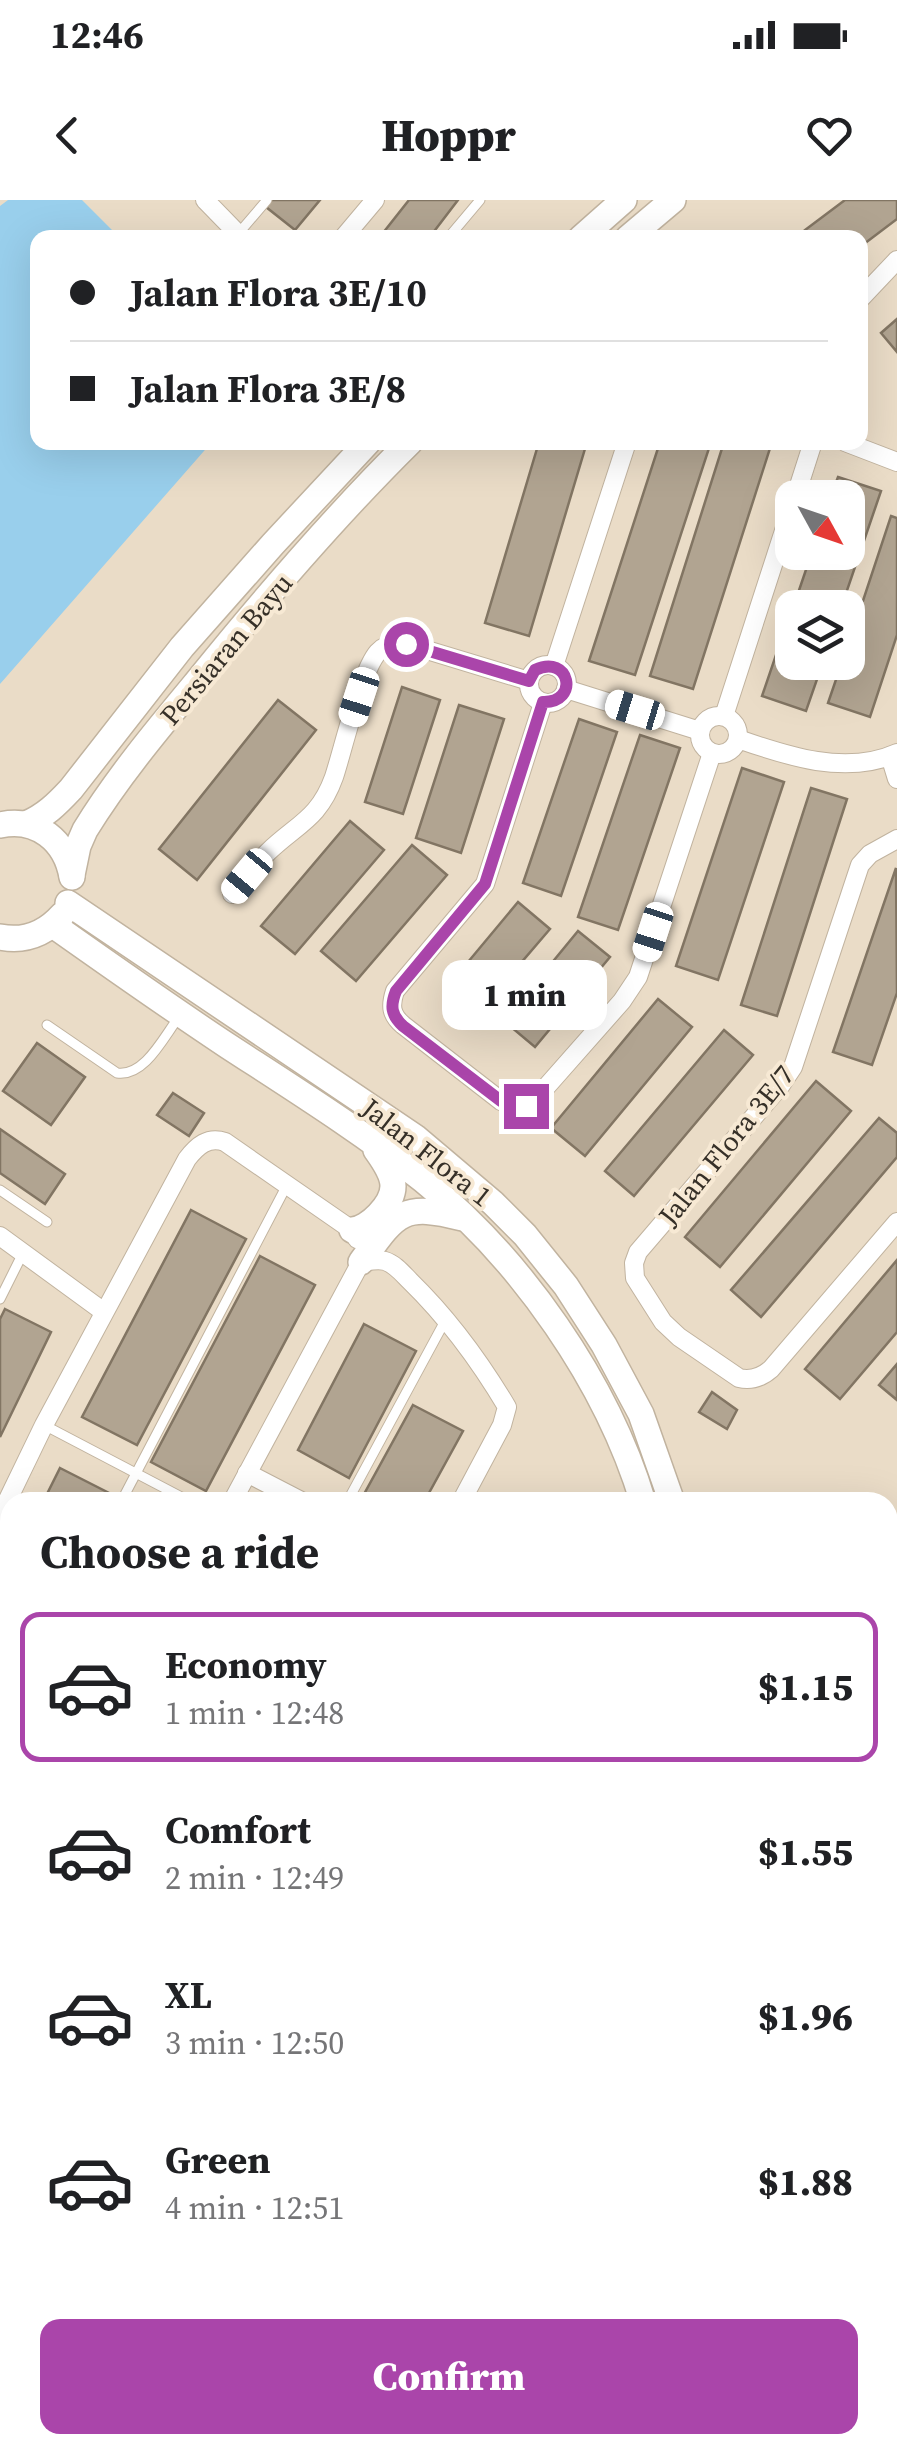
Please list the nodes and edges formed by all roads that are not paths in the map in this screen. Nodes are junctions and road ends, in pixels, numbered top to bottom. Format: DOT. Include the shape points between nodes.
graph roads {
  1 [pos="206,200"];
  2 [pos="267,200"];
  3 [pos="375,200"];
  4 [pos="480,200"];
  5 [pos="624,200"];
  6 [pos="673,200"];
  7 [pos="234,230"];
  8 [pos="244,230"];
  9 [pos="350,230"];
  10 [pos="455,230"];
  11 [pos="590,230"];
  12 [pos="637,230"];
  13 [pos="897,260"];
  14 [pos="868,291"];
  15 [pos="360,450"];
  16 [pos="402,450"];
  17 [pos="624,450"];
  18 [pos="810,450"];
  19 [pos="866,450"];
  20 [pos="897,462"];
  21 [pos="801,480"];
  22 [pos="775,558"];
  23 [pos="554,666"];
  24 [pos="529,681"];
  25 [pos="566,689"];
  26 [pos="543,702"];
  27 [pos="724,716"];
  28 [pos="700,731"];
  29 [pos="738,738"];
  30 [pos="712,753"];
  31 [pos="894,755"];
  32 [pos="897,779"];
  33 [pos="13,825"];
  34 [pos="897,839"];
  35 [pos="72,875"];
  36 [pos="232,894"];
  37 [pos="61,914"];
  38 [pos="2,939"];
  39 [pos="180,1014"];
  40 [pos="47,1025"];
  41 [pos="368,1138"];
  42 [pos="287,1184"];
  43 [pos="0,1190"];
  44 [pos="467,1220"];
  45 [pos="47,1222"];
  46 [pos="897,1222"];
  47 [pos="352,1230"];
  48 [pos="0,1236"];
  49 [pos="23,1253"];
  50 [pos="362,1262"];
  51 [pos="0,1300"];
  52 [pos="104,1312"];
  53 [pos="446,1318"];
  54 [pos="44,1426"];
  55 [pos="135,1473"];
  56 [pos="247,1473"];
  57 [pos="6,1488"];
  58 [pos="126,1492"];
  59 [pos="172,1492"];
  60 [pos="237,1492"];
  61 [pos="284,1492"];
  62 [pos="352,1492"];
  63 [pos="465,1492"];
  64 [pos="640,1492"];
  65 [pos="668,1492"];
  1 -- 7 [label="street"];
  2 -- 8 [label="lane"];
  3 -- 9 [label="street"];
  4 -- 10 [label="lane"];
  5 -- 11 [label="street"];
  6 -- 12 [label="street"];
  13 -- 14 [label="street"];
  15 -- 33 [label="street, Persiaran Bayu" via="182,647 54,808"];
  16 -- 35 [label="street, Persiaran Bayu" via="247,619 154,734 85,830"];
  17 -- 23 [label="street"];
  18 -- 21 [label="street"];
  19 -- 20 [label="street"];
  22 -- 27 [label="street"];
  23 -- 24 [label="street" via="541,666"];
  23 -- 25 [label="street" via="563,672"];
  24 -- 26 [label="street" via="530,692"];
  24 -- 36 [label="street" via="397,642 381,649 366,674 322,805"];
  25 -- 26 [label="street" via="555,702"];
  25 -- 28 [label="street"];
  26 -- 30 [label="street" via="485,884 393,998 396,1019 514,1107 526,1106 622,1001 641,968"];
  27 -- 28 [label="street" via="706,720"];
  27 -- 29 [label="street" via="734,722"];
  28 -- 30 [label="street"];
  29 -- 30 [label="street" via="728,752"];
  29 -- 31 [label="street" via="807,760"];
  31 -- 32 [label="street"];
  33 -- 35 [label="street, Persiaran Bayu" via="52,836"];
  34 -- 46 [label="street, Jalan Flora 3E/7" via="860,865 786,1079 633,1268 663,1322 751,1380 765,1374"];
  35 -- 37 [label="street, Persiaran Bayu"];
  37 -- 38 [label="street" via="38,934"];
  37 -- 39 [label="street, Jalan Flora 1"];
  37 -- 65 [label="street, Jalan Flora 1" via="414,1137 493,1203 566,1286 604,1345 640,1414"];
  39 -- 40 [label="lane" via="145,1062 124,1075"];
  39 -- 41 [label="street, Jalan Flora 1"];
  41 -- 44 [label="street, Jalan Flora 1"];
  41 -- 47 [label="street" via="393,1191 366,1226"];
  42 -- 47 [label="street"];
  42 -- 52 [label="street" via="225,1142 197,1146"];
  42 -- 55 [label="lane"];
  43 -- 45 [label="lane"];
  44 -- 50 [label="street" via="408,1212"];
  44 -- 64 [label="street, Jalan Flora 1" via="578,1357"];
  47 -- 50 [label="street"];
  48 -- 49 [label="street"];
  49 -- 51 [label="lane"];
  49 -- 52 [label="street"];
  50 -- 53 [label="street" via="394,1265"];
  50 -- 56 [label="street"];
  52 -- 54 [label="street"];
  53 -- 62 [label="lane"];
  53 -- 63 [label="street" via="507,1406"];
  54 -- 55 [label="lane"];
  54 -- 57 [label="street"];
  55 -- 58 [label="lane"];
  55 -- 59 [label="lane"];
  56 -- 60 [label="street"];
  56 -- 61 [label="street"];
}
